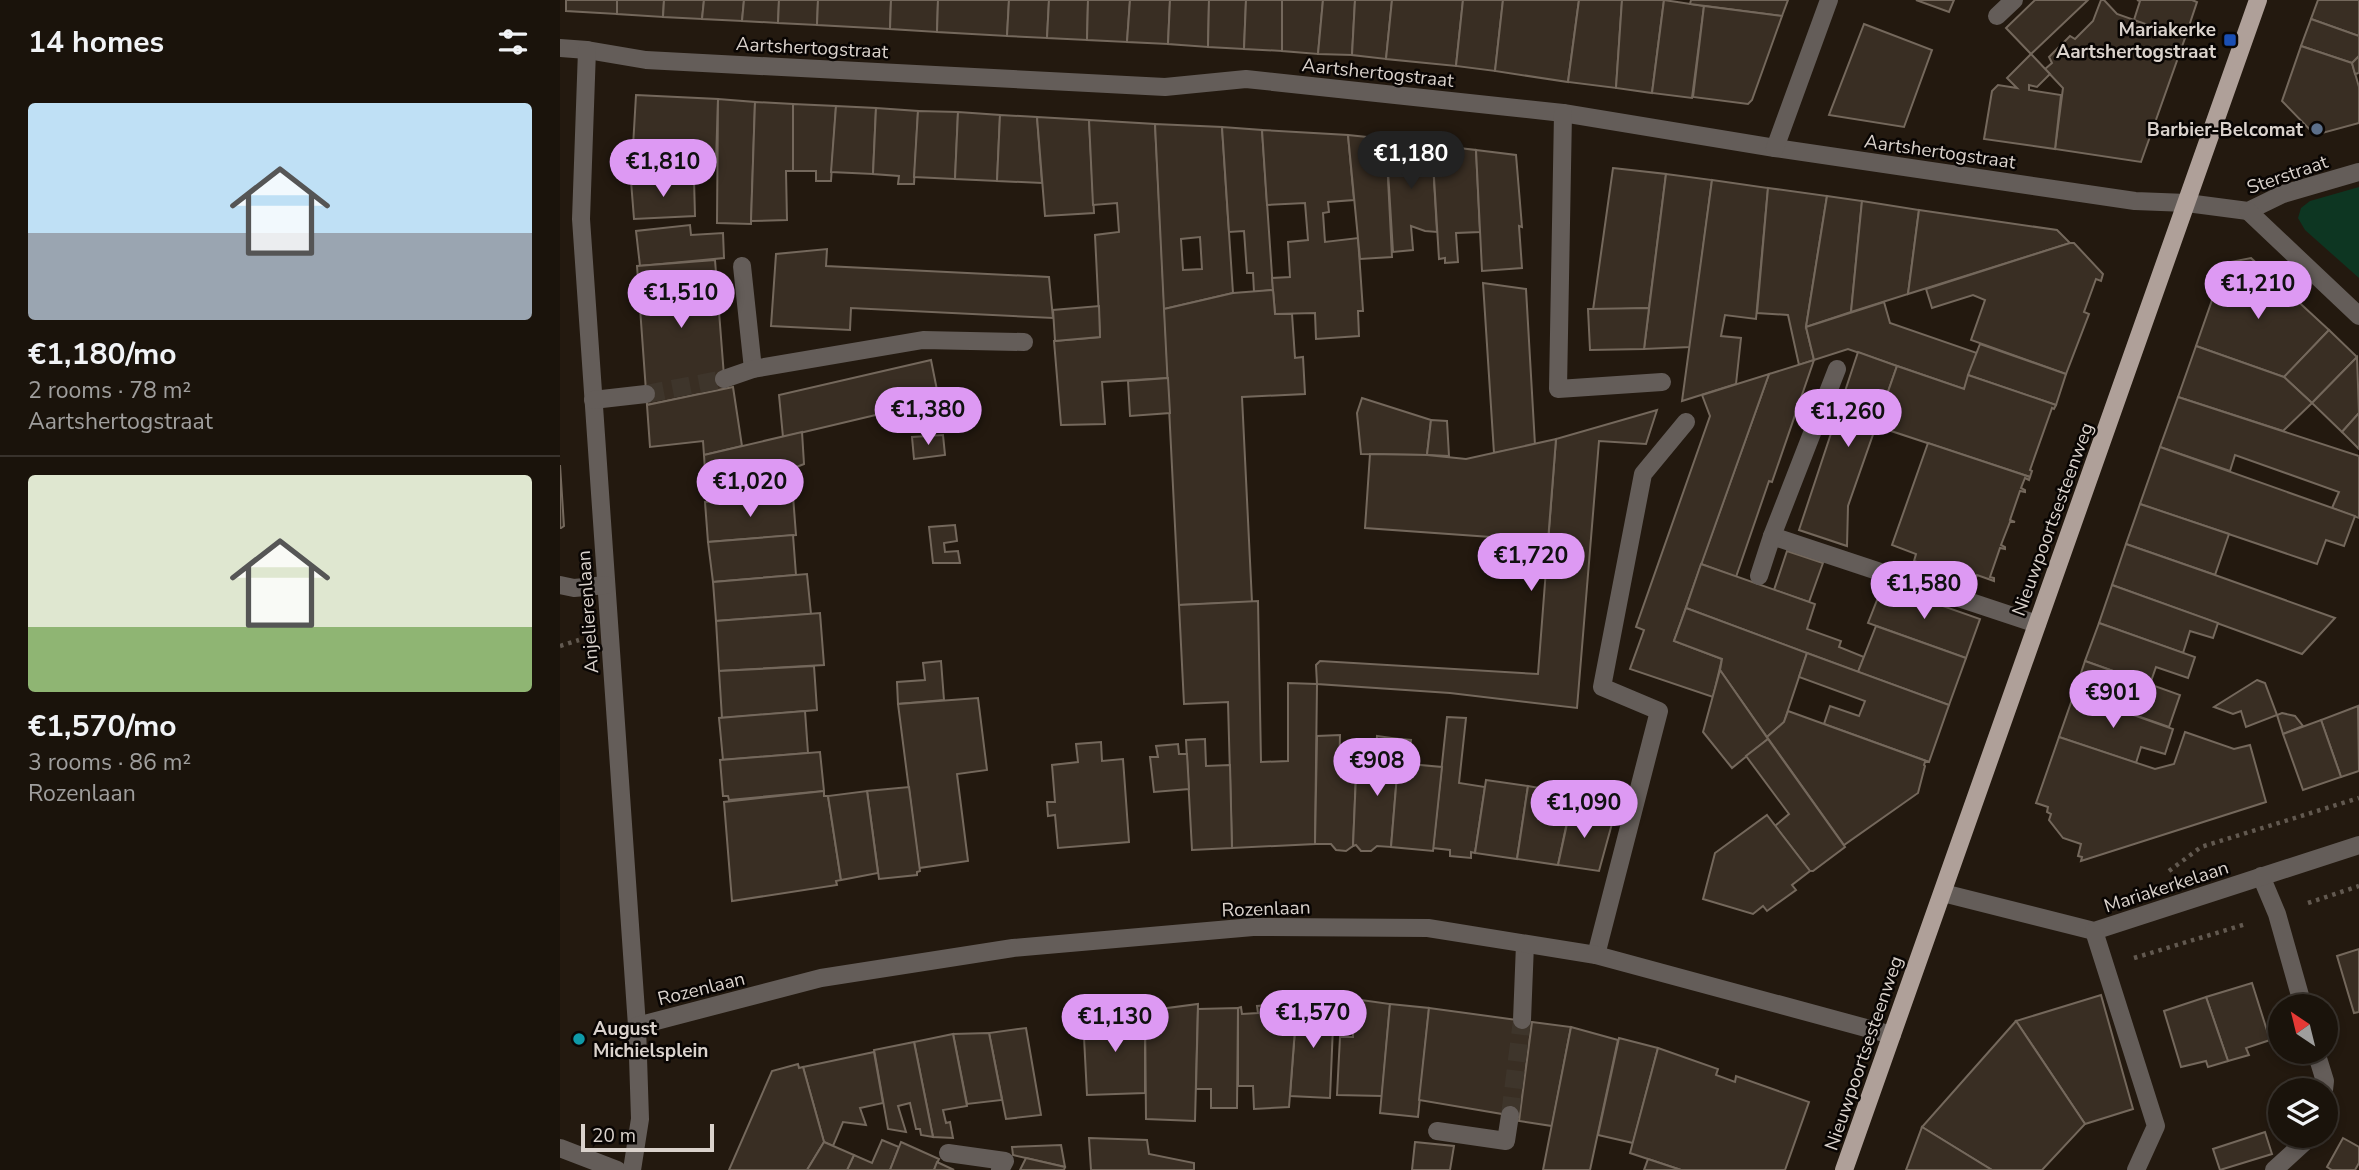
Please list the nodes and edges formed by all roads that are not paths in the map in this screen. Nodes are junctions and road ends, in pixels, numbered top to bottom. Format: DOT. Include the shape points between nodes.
graph roads {
  1 [pos="1829,0"];
  2 [pos="2014,0"];
  3 [pos="2258,0"];
  4 [pos="1997,16"];
  5 [pos="560,48"];
  6 [pos="587,50"];
  7 [pos="1563,113"];
  8 [pos="1775,148"];
  9 [pos="2359,172"];
  10 [pos="2187,202"];
  11 [pos="2248,211"];
  12 [pos="742,266"];
  13 [pos="2359,316"];
  14 [pos="1024,342"];
  15 [pos="753,369"];
  16 [pos="1837,369"];
  17 [pos="724,379"];
  18 [pos="1662,382"];
  19 [pos="646,394"];
  20 [pos="593,400"];
  21 [pos="1686,422"];
  22 [pos="1772,536"];
  23 [pos="1759,576"];
  24 [pos="560,585"];
  25 [pos="606,585"];
  26 [pos="2037,624"];
  27 [pos="2359,845"];
  28 [pos="2261,876"];
  29 [pos="1943,893"];
  30 [pos="2094,931"];
  31 [pos="1525,944"];
  32 [pos="1596,956"];
  33 [pos="2300,994"];
  34 [pos="1522,1020"];
  35 [pos="637,1026"];
  36 [pos="1892,1035"];
  37 [pos="1510,1115"];
  38 [pos="1437,1131"];
  39 [pos="560,1148"];
  40 [pos="2298,1148"];
  41 [pos="948,1153"];
  42 [pos="617,1170"];
  43 [pos="632,1170"];
  44 [pos="1000,1170"];
  45 [pos="1844,1170"];
  46 [pos="2136,1170"];
  47 [pos="2274,1170"];
  1 -- 8 [label="street"];
  2 -- 4 [label="street"];
  3 -- 10 [label="main road, Nieuwpoortsesteenweg"];
  5 -- 6 [label="street, Aartshertogstraat"];
  6 -- 7 [label="street, Aartshertogstraat" via="646,60 1165,87 1246,79"];
  6 -- 20 [label="street, Anjelierenlaan" via="581,219"];
  7 -- 8 [label="street, Aartshertogstraat"];
  7 -- 18 [label="street" via="1558,389"];
  8 -- 10 [label="street, Aartshertogstraat" via="2135,201"];
  9 -- 11 [label="street, Sterstraat" via="2283,194"];
  10 -- 11 [label="street, Sterstraat"];
  10 -- 26 [label="main road, Nieuwpoortsesteenweg"];
  11 -- 13 [label="street"];
  12 -- 15 [label="street"];
  14 -- 15 [label="street" via="923,340"];
  15 -- 17 [label="street"];
  16 -- 22 [label="street"];
  19 -- 20 [label="street"];
  20 -- 25 [label="street, Anjelierenlaan"];
  21 -- 32 [label="street" via="1643,474 1602,687 1659,711"];
  22 -- 23 [label="street"];
  22 -- 26 [label="street"];
  24 -- 25 [label="street"];
  25 -- 35 [label="street, Anjelierenlaan"];
  26 -- 29 [label="main road, Nieuwpoortsesteenweg"];
  27 -- 28 [label="street, Mariakerkelaan"];
  28 -- 30 [label="street, Mariakerkelaan"];
  28 -- 33 [label="street"];
  29 -- 30 [label="street, Mariakerkelaan"];
  29 -- 36 [label="main road, Nieuwpoortsesteenweg"];
  30 -- 46 [label="street" via="2156,1126"];
  31 -- 32 [label="street, Rozenlaan"];
  31 -- 34 [label="street"];
  31 -- 35 [label="street, Rozenlaan" via="1428,928 1253,927 1013,948 821,978"];
  32 -- 36 [label="street, Rozenlaan"];
  35 -- 43 [label="street, Anjelierenlaan" via="640,1119"];
  36 -- 45 [label="main road, Nieuwpoortsesteenweg"];
  37 -- 38 [label="street" via="1506,1141"];
  39 -- 42 [label="street"];
  40 -- 47 [label="street"];
  41 -- 44 [label="street" via="1005,1161"];
}
